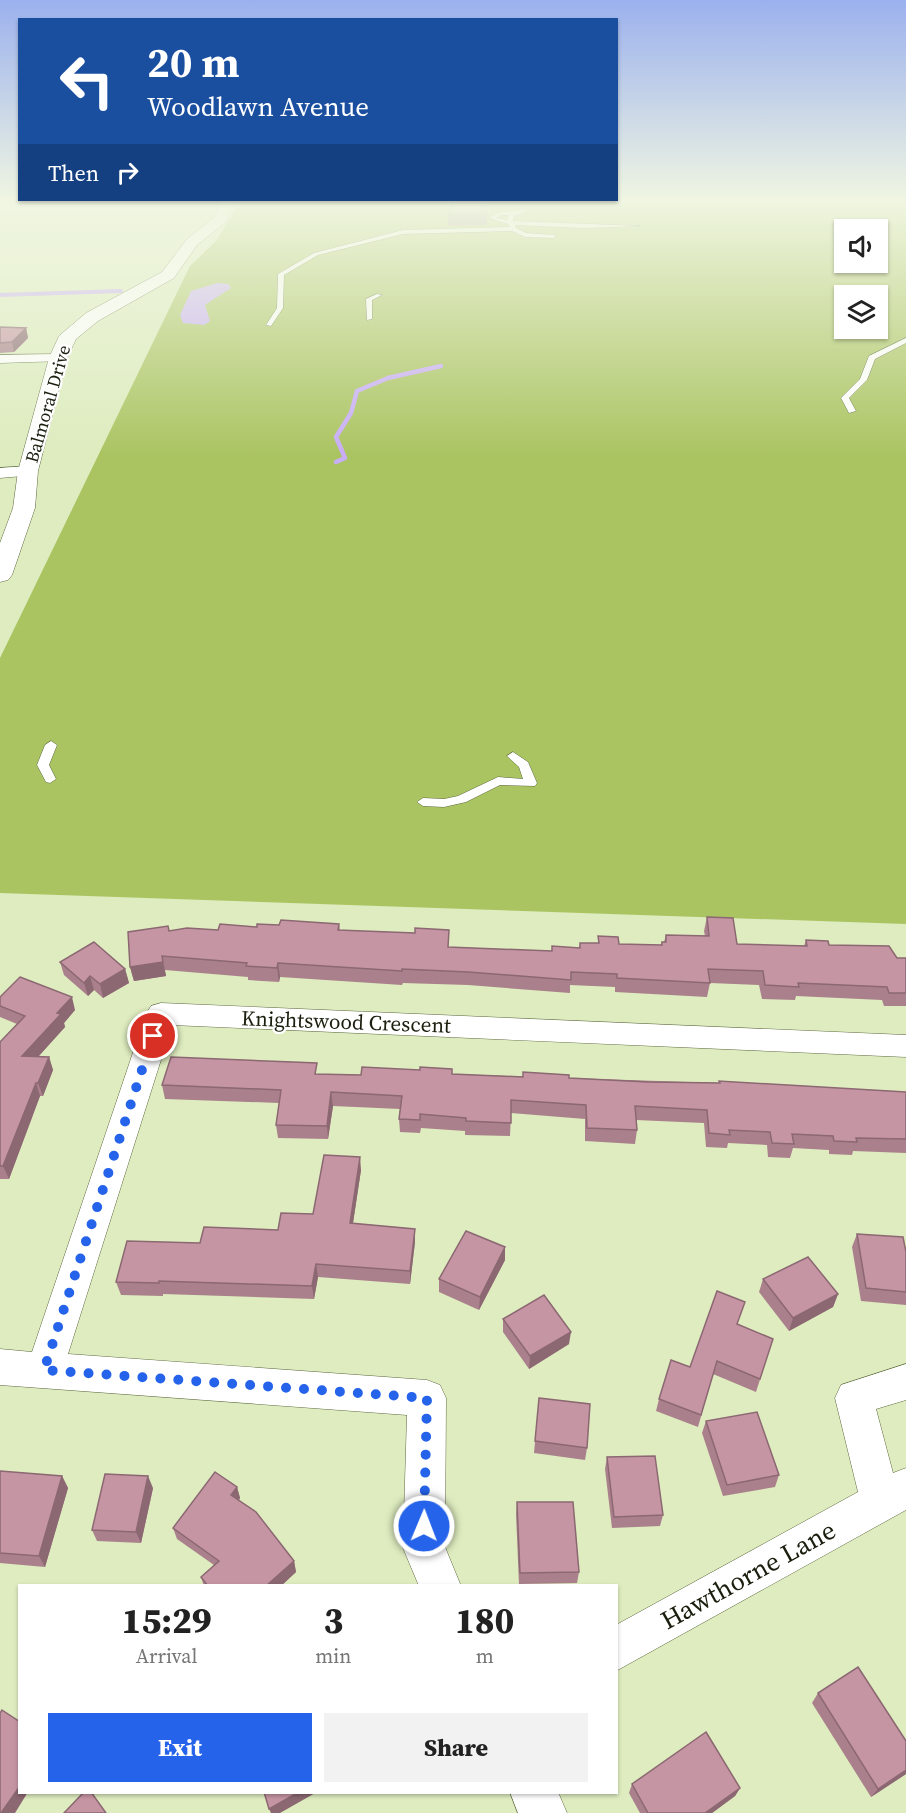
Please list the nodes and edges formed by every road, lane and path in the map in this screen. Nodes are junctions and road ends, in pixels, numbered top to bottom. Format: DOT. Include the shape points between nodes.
graph roads {
  1 [pos="149,286"];
  2 [pos="281,286"];
  3 [pos="379,295"];
  4 [pos="369,319"];
  5 [pos="269,325"];
  6 [pos="906,340"];
  7 [pos="58,358"];
  8 [pos="0,359"];
  9 [pos="852,411"];
  10 [pos="28,471"];
  11 [pos="0,473"];
  12 [pos="0,574"];
  13 [pos="51,745"];
  14 [pos="513,756"];
  15 [pos="50,779"];
  16 [pos="423,802"];
  17 [pos="906,1046"];
  18 [pos="0,1367"];
  19 [pos="44,1370"];
  20 [pos="906,1382"];
  21 [pos="893,1494"];
  22 [pos="439,1584"];
  23 [pos="618,1648"];
  24 [pos="533,1794"];
  25 [pos="543,1813"];
  1 -- 7 [label="street, Balmoral Drive" via="92,317 68,336"];
  2 -- 5 [label="lane" via="280,308"];
  3 -- 4 [label="lane" via="369,299"];
  6 -- 9 [label="lane" via="869,360 863,380 845,398"];
  7 -- 8 [label="street"];
  7 -- 10 [label="street, Balmoral Drive"];
  10 -- 11 [label="street"];
  10 -- 12 [label="street, Balmoral Drive" via="24,508"];
  13 -- 15 [label="lane" via="43,765"];
  14 -- 16 [label="lane" via="525,765 531,783 498,781 462,799"];
  17 -- 19 [label="street, Knightswood Crescent" via="161,1014"];
  18 -- 19 [label="street"];
  19 -- 22 [label="street" via="427,1398 424,1548"];
  20 -- 21 [label="street, Hawthorne Lane" via="854,1398"];
  21 -- 23 [label="street, Hawthorne Lane"];
  24 -- 25 [label="street"];
}
